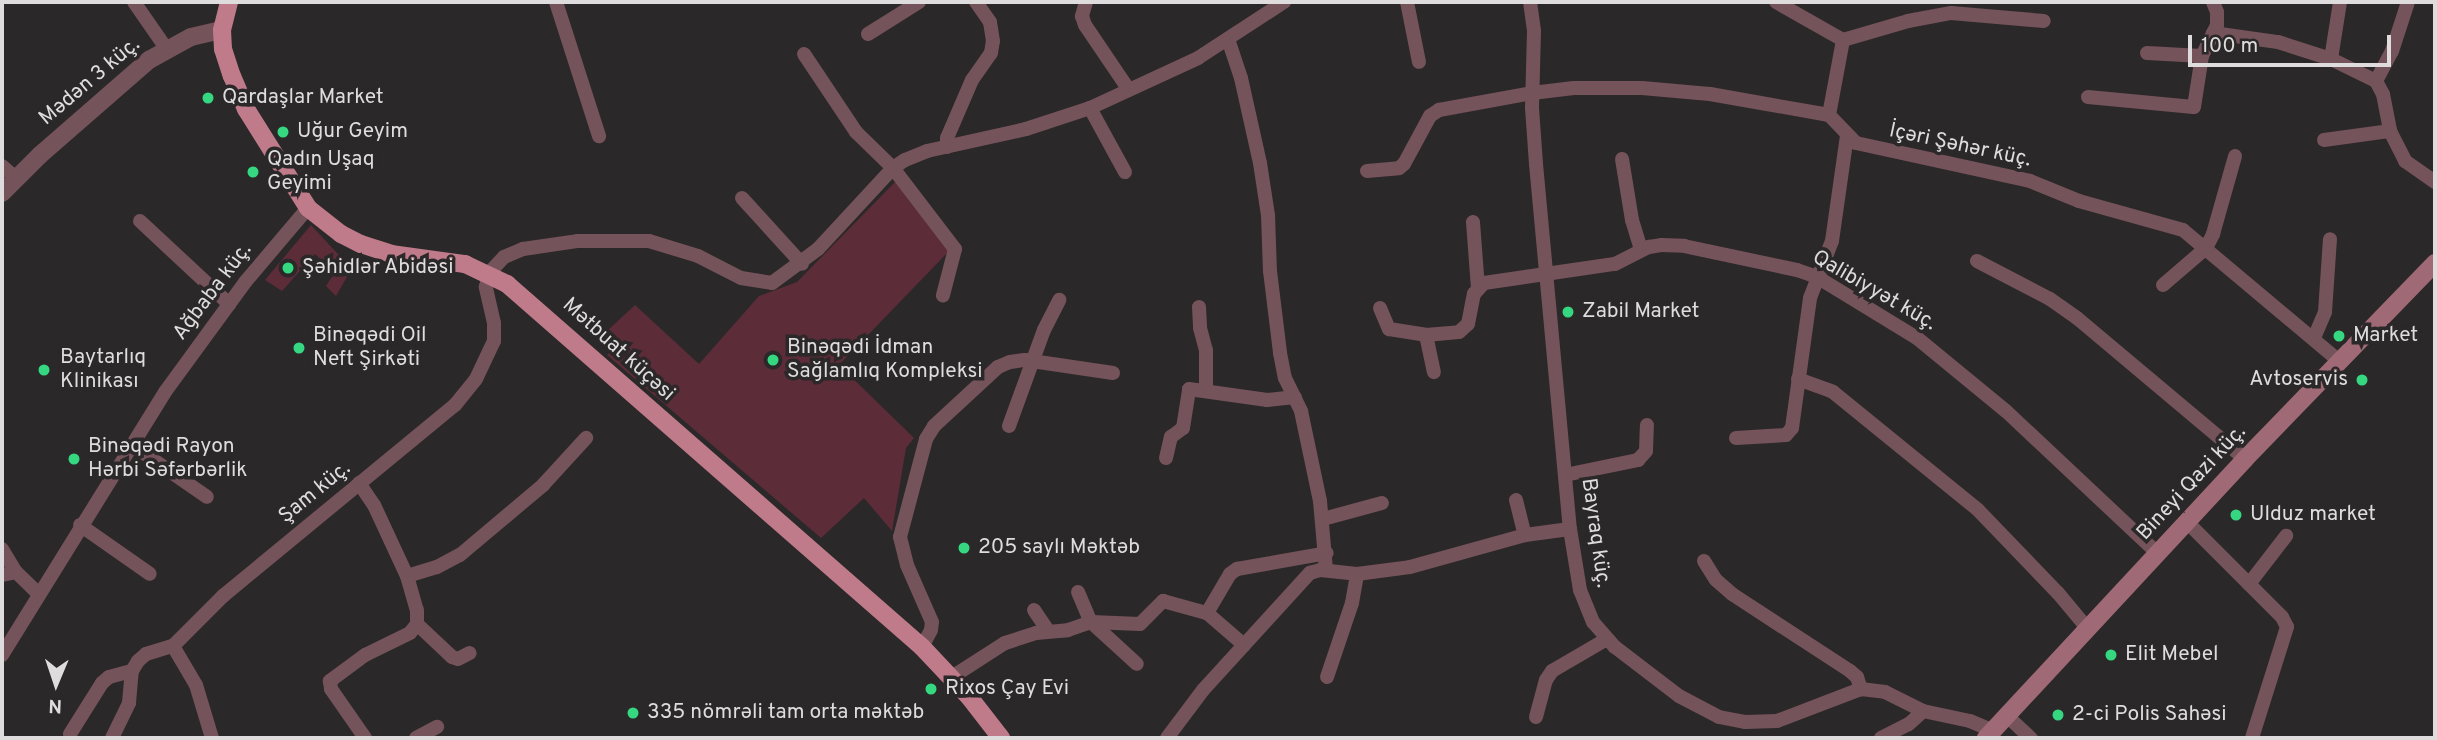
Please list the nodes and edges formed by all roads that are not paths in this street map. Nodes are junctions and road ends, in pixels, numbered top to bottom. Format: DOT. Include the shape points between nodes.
graph roads {
  1 [pos="134,2"];
  2 [pos="229,2"];
  3 [pos="556,2"];
  4 [pos="919,2"];
  5 [pos="976,2"];
  6 [pos="1086,2"];
  7 [pos="1284,2"];
  8 [pos="1407,2"];
  9 [pos="1530,2"];
  10 [pos="1776,2"];
  11 [pos="2340,2"];
  12 [pos="2408,2"];
  13 [pos="2219,5"];
  14 [pos="1952,7"];
  15 [pos="2044,21"];
  16 [pos="222,30"];
  17 [pos="2213,33"];
  18 [pos="868,34"];
  19 [pos="1228,39"];
  20 [pos="1843,40"];
  21 [pos="166,48"];
  22 [pos="2147,53"];
  23 [pos="803,54"];
  24 [pos="2202,56"];
  25 [pos="2331,59"];
  26 [pos="1419,62"];
  27 [pos="2376,80"];
  28 [pos="1129,90"];
  29 [pos="1532,93"];
  30 [pos="2088,97"];
  31 [pos="1090,108"];
  32 [pos="1829,115"];
  33 [pos="2390,131"];
  34 [pos="599,136"];
  35 [pos="1847,136"];
  36 [pos="2324,140"];
  37 [pos="947,147"];
  38 [pos="2235,156"];
  39 [pos="1622,159"];
  40 [pos="2,166"];
  41 [pos="893,168"];
  42 [pos="1367,171"];
  43 [pos="1125,173"];
  44 [pos="16,178"];
  45 [pos="2435,182"];
  46 [pos="2,193"];
  47 [pos="742,198"];
  48 [pos="308,208"];
  49 [pos="140,221"];
  50 [pos="1473,222"];
  51 [pos="2330,239"];
  52 [pos="2206,248"];
  53 [pos="1641,250"];
  54 [pos="1977,261"];
  55 [pos="2435,263"];
  56 [pos="802,264"];
  57 [pos="489,273"];
  58 [pos="1547,273"];
  59 [pos="1817,277"];
  60 [pos="2163,285"];
  61 [pos="1478,288"];
  62 [pos="943,295"];
  63 [pos="1059,300"];
  64 [pos="229,304"];
  65 [pos="1199,307"];
  66 [pos="1380,308"];
  67 [pos="1426,335"];
  68 [pos="2314,338"];
  69 [pos="1032,361"];
  70 [pos="2339,361"];
  71 [pos="1434,372"];
  72 [pos="1113,373"];
  73 [pos="1798,379"];
  74 [pos="1206,390"];
  75 [pos="1295,397"];
  76 [pos="1647,425"];
  77 [pos="1009,426"];
  78 [pos="586,438"];
  79 [pos="1736,438"];
  80 [pos="132,445"];
  81 [pos="1166,458"];
  82 [pos="2245,459"];
  83 [pos="1565,475"];
  84 [pos="359,483"];
  85 [pos="207,497"];
  86 [pos="1516,500"];
  87 [pos="1382,503"];
  88 [pos="1323,519"];
  89 [pos="2187,522"];
  90 [pos="80,525"];
  91 [pos="1570,529"];
  92 [pos="1525,535"];
  93 [pos="2286,536"];
  94 [pos="2,549"];
  95 [pos="1327,553"];
  96 [pos="2157,553"];
  97 [pos="1704,561"];
  98 [pos="1326,570"];
  99 [pos="9,574"];
  100 [pos="150,574"];
  101 [pos="1357,574"];
  102 [pos="407,576"];
  103 [pos="2249,584"];
  104 [pos="1078,592"];
  105 [pos="38,593"];
  106 [pos="1034,610"];
  107 [pos="1207,613"];
  108 [pos="1091,622"];
  109 [pos="417,624"];
  110 [pos="2088,629"];
  111 [pos="1048,631"];
  112 [pos="1606,639"];
  113 [pos="1244,645"];
  114 [pos="173,646"];
  115 [pos="922,647"];
  116 [pos="470,653"];
  117 [pos="2,655"];
  118 [pos="1137,664"];
  119 [pos="132,671"];
  120 [pos="952,677"];
  121 [pos="1327,677"];
  122 [pos="1861,689"];
  123 [pos="1923,711"];
  124 [pos="2007,716"];
  125 [pos="1536,717"];
  126 [pos="437,727"];
  127 [pos="70,734"];
  128 [pos="1990,735"];
  129 [pos="112,738"];
  130 [pos="212,738"];
  131 [pos="365,738"];
  132 [pos="416,738"];
  133 [pos="1001,738"];
  134 [pos="1167,738"];
  135 [pos="1881,738"];
  136 [pos="2031,738"];
  137 [pos="2252,738"];
  1 -- 21 [label="street"];
  2 -- 16 [label="main road"];
  3 -- 34 [label="street"];
  4 -- 18 [label="street"];
  5 -- 37 [label="street" via="990,22 991,53 972,80"];
  6 -- 28 [label="street" via="1085,25"];
  7 -- 19 [label="street"];
  8 -- 26 [label="street"];
  9 -- 29 [label="street, Bayraq küç." via="1535,54"];
  10 -- 20 [label="street"];
  11 -- 25 [label="street"];
  12 -- 27 [label="street" via="2392,51"];
  13 -- 17 [label="street"];
  14 -- 15 [label="street"];
  14 -- 20 [label="street"];
  16 -- 21 [label="street, Mədən 3 küç."];
  16 -- 48 [label="main road, Mətbuat küçəsi" via="223,49 240,96"];
  17 -- 24 [label="street"];
  17 -- 25 [label="street" via="2278,42"];
  19 -- 28 [label="street"];
  19 -- 75 [label="street" via="1260,163 1280,353"];
  20 -- 32 [label="street"];
  21 -- 44 [label="street, Mədən 3 küç." via="125,78"];
  22 -- 24 [label="street"];
  23 -- 41 [label="street" via="856,132"];
  24 -- 30 [label="street" via="2194,107"];
  25 -- 27 [label="street"];
  27 -- 33 [label="street"];
  28 -- 31 [label="street"];
  29 -- 32 [label="street" via="1643,88 1710,94"];
  29 -- 42 [label="street" via="1439,110 1430,116 1404,164"];
  29 -- 58 [label="street, Bayraq küç."];
  31 -- 37 [label="street" via="1026,130"];
  31 -- 43 [label="street"];
  32 -- 35 [label="street, İçəri Şəhər küç."];
  33 -- 36 [label="street"];
  33 -- 45 [label="street" via="2404,161"];
  35 -- 52 [label="street, İçəri Şəhər küç." via="1874,148 2029,181 2079,201 2183,230"];
  35 -- 59 [label="street" via="1832,241"];
  37 -- 41 [label="street" via="914,156"];
  38 -- 52 [label="street"];
  39 -- 53 [label="street"];
  40 -- 44 [label="street"];
  41 -- 56 [label="street"];
  41 -- 62 [label="street" via="955,249"];
  44 -- 46 [label="street, Mədən 3 küç."];
  47 -- 56 [label="street"];
  48 -- 57 [label="main road, Mətbuat küçəsi" via="341,234 379,251 447,261"];
  48 -- 64 [label="street, Ağbaba küç."];
  49 -- 64 [label="street"];
  50 -- 61 [label="street"];
  51 -- 68 [label="street" via="2325,312"];
  52 -- 60 [label="street"];
  52 -- 68 [label="street, İçəri Şəhər küç."];
  53 -- 58 [label="street, Qalibiyyət küç." via="1615,264"];
  53 -- 59 [label="street, Qalibiyyət küç." via="1684,246"];
  54 -- 82 [label="street" via="2077,318"];
  55 -- 70 [label="main road, Bineyi Qazi küç."];
  56 -- 57 [label="street" via="772,283 754,283 698,256 649,241 608,238 523,249 504,257"];
  57 -- 84 [label="street, Şam küç." via="486,287 494,341 476,379 437,422"];
  57 -- 115 [label="main road, Mətbuat küçəsi" via="531,303"];
  58 -- 61 [label="street, Qalibiyyət küç." via="1495,280"];
  58 -- 83 [label="street, Bayraq küç."];
  59 -- 73 [label="street"];
  59 -- 96 [label="street, Qalibiyyət küç." via="1917,338 2006,411"];
  61 -- 67 [label="street" via="1465,328"];
  63 -- 69 [label="street"];
  64 -- 80 [label="street, Ağbaba küç."];
  65 -- 74 [label="street"];
  66 -- 67 [label="street" via="1389,329"];
  67 -- 71 [label="street"];
  68 -- 70 [label="street, İçəri Şəhər küç."];
  69 -- 72 [label="street"];
  69 -- 77 [label="street"];
  69 -- 115 [label="street" via="998,367 951,409 926,439 900,537 932,622"];
  70 -- 82 [label="main road, Bineyi Qazi küç."];
  73 -- 79 [label="street" via="1792,428 1786,435"];
  73 -- 110 [label="street" via="1833,392 1978,510"];
  74 -- 75 [label="street" via="1267,400"];
  74 -- 81 [label="street" via="1186,391 1182,428 1171,437"];
  75 -- 88 [label="street"];
  76 -- 83 [label="street" via="1646,451 1638,460"];
  78 -- 102 [label="street" via="543,485 486,534 437,567"];
  80 -- 85 [label="street"];
  80 -- 90 [label="street, Ağbaba küç."];
  82 -- 89 [label="main road, Bineyi Qazi küç."];
  83 -- 91 [label="street, Bayraq küç."];
  84 -- 102 [label="street"];
  84 -- 114 [label="street, Şam küç." via="223,596"];
  86 -- 92 [label="street"];
  87 -- 88 [label="street"];
  88 -- 95 [label="street"];
  89 -- 96 [label="main road, Bineyi Qazi küç."];
  89 -- 103 [label="street"];
  90 -- 100 [label="street"];
  90 -- 105 [label="street, Ağbaba küç."];
  91 -- 92 [label="street"];
  91 -- 112 [label="street, Bayraq küç." via="1580,590 1593,622"];
  92 -- 101 [label="street" via="1435,562"];
  93 -- 103 [label="street"];
  94 -- 99 [label="street"];
  95 -- 98 [label="street"];
  95 -- 107 [label="street" via="1237,569"];
  96 -- 110 [label="main road, Bineyi Qazi küç."];
  97 -- 122 [label="street" via="1732,594 1850,671"];
  98 -- 101 [label="street"];
  98 -- 113 [label="street" via="1315,570 1303,578"];
  99 -- 105 [label="street"];
  101 -- 121 [label="street"];
  102 -- 109 [label="street"];
  103 -- 137 [label="street" via="2283,617 2287,627"];
  104 -- 108 [label="street"];
  105 -- 117 [label="street, Ağbaba küç."];
  106 -- 111 [label="street"];
  107 -- 108 [label="street" via="1163,601 1140,624"];
  107 -- 113 [label="street"];
  108 -- 111 [label="street"];
  108 -- 118 [label="street"];
  109 -- 116 [label="street" via="452,657"];
  109 -- 131 [label="street" via="410,634 365,654 330,681"];
  110 -- 124 [label="main road, Bineyi Qazi küç."];
  111 -- 120 [label="street" via="1005,643"];
  112 -- 122 [label="street, Bayraq küç." via="1702,710 1745,722 1777,721"];
  112 -- 125 [label="street" via="1552,671"];
  113 -- 134 [label="street"];
  114 -- 119 [label="street" via="146,654"];
  114 -- 130 [label="street" via="196,685"];
  115 -- 120 [label="main road, Mətbuat küçəsi"];
  119 -- 127 [label="street" via="102,683"];
  119 -- 129 [label="street" via="130,702"];
  120 -- 133 [label="main road, Mətbuat küçəsi"];
  122 -- 123 [label="street" via="1885,692"];
  123 -- 128 [label="street" via="1970,721"];
  123 -- 135 [label="street"];
  124 -- 128 [label="main road, Bineyi Qazi küç."];
  124 -- 136 [label="street"];
  126 -- 132 [label="street"];
}
